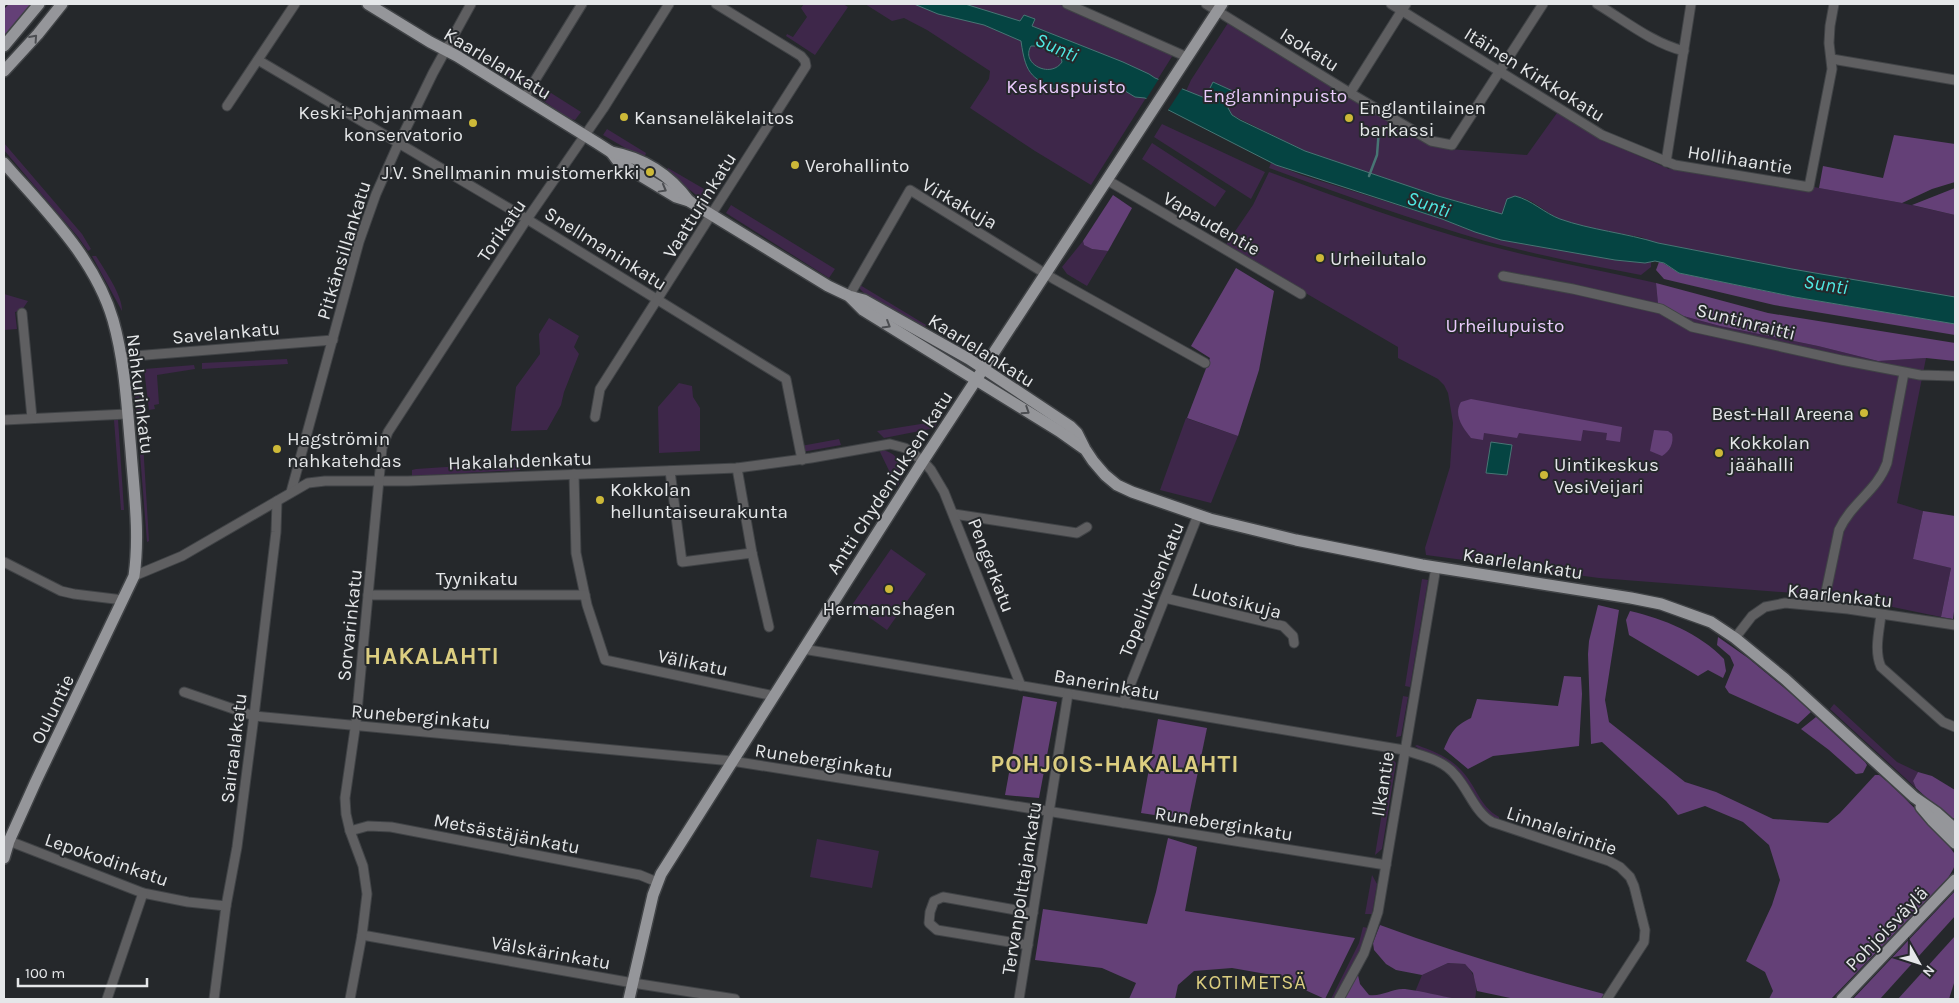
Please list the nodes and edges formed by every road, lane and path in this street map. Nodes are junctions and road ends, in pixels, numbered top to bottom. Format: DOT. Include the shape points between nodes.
graph roads {
  1 [pos="39,4"];
  2 [pos="62,4"];
  3 [pos="295,4"];
  4 [pos="368,4"];
  5 [pos="471,4"];
  6 [pos="582,4"];
  7 [pos="669,4"];
  8 [pos="716,4"];
  9 [pos="1067,4"];
  10 [pos="1206,4"];
  11 [pos="1391,4"];
  12 [pos="1543,4"];
  13 [pos="1597,4"];
  14 [pos="1691,4"];
  15 [pos="1834,4"];
  16 [pos="1220,7"];
  17 [pos="1404,7"];
  18 [pos="4,46"];
  19 [pos="445,50"];
  20 [pos="1684,51"];
  21 [pos="1187,57"];
  22 [pos="1832,59"];
  23 [pos="258,60"];
  24 [pos="1499,70"];
  25 [pos="4,71"];
  26 [pos="1955,80"];
  27 [pos="1350,93"];
  28 [pos="524,98"];
  29 [pos="227,106"];
  30 [pos="585,136"];
  31 [pos="399,143"];
  32 [pos="1666,162"];
  33 [pos="4,163"];
  34 [pos="1107,180"];
  35 [pos="712,215"];
  36 [pos="528,219"];
  37 [pos="1045,273"];
  38 [pos="1503,276"];
  39 [pos="1301,294"];
  40 [pos="849,296"];
  41 [pos="658,300"];
  42 [pos="22,313"];
  43 [pos="332,340"];
  44 [pos="122,357"];
  45 [pos="1205,363"];
  46 [pos="983,369"];
  47 [pos="1904,372"];
  48 [pos="1955,376"];
  49 [pos="976,379"];
  50 [pos="127,414"];
  51 [pos="595,417"];
  52 [pos="32,418"];
  53 [pos="4,420"];
  54 [pos="1085,449"];
  55 [pos="802,460"];
  56 [pos="923,461"];
  57 [pos="737,468"];
  58 [pos="670,471"];
  59 [pos="574,474"];
  60 [pos="378,480"];
  61 [pos="291,492"];
  62 [pos="276,500"];
  63 [pos="954,514"];
  64 [pos="1198,515"];
  65 [pos="1087,527"];
  66 [pos="752,553"];
  67 [pos="4,562"];
  68 [pos="1436,567"];
  69 [pos="134,576"];
  70 [pos="586,594"];
  71 [pos="368,595"];
  72 [pos="1165,598"];
  73 [pos="123,600"];
  74 [pos="1823,606"];
  75 [pos="1881,615"];
  76 [pos="1955,625"];
  77 [pos="769,627"];
  78 [pos="1735,638"];
  79 [pos="1294,643"];
  80 [pos="803,649"];
  81 [pos="1021,686"];
  82 [pos="184,692"];
  83 [pos="1068,694"];
  84 [pos="774,696"];
  85 [pos="1123,703"];
  86 [pos="254,716"];
  87 [pos="355,727"];
  88 [pos="1955,727"];
  89 [pos="1404,750"];
  90 [pos="732,762"];
  91 [pos="1914,797"];
  92 [pos="1050,812"];
  93 [pos="1955,830"];
  94 [pos="350,831"];
  95 [pos="9,841"];
  96 [pos="1955,843"];
  97 [pos="4,855"];
  98 [pos="1386,865"];
  99 [pos="1955,880"];
  100 [pos="657,882"];
  101 [pos="143,893"];
  102 [pos="226,906"];
  103 [pos="1033,913"];
  104 [pos="362,935"];
  105 [pos="1028,945"];
  106 [pos="633,983"];
  107 [pos="107,999"];
  108 [pos="214,999"];
  109 [pos="350,999"];
  110 [pos="629,999"];
  111 [pos="735,999"];
  112 [pos="1019,999"];
  113 [pos="1339,999"];
  114 [pos="1607,999"];
  115 [pos="1842,999"];
  1 -- 18 [label="main road"];
  25 -- 2 [label="main road, one-way"];
  3 -- 23 [label="street"];
  4 -- 19 [label="main road, Kaarlelankatu"];
  5 -- 19 [label="street, Pitkänsillankatu"];
  6 -- 28 [label="street"];
  7 -- 30 [label="street, Torikatu"];
  8 -- 35 [label="street, Vaatturinkatu" via="801,56 806,64"];
  9 -- 21 [label="street"];
  10 -- 16 [label="street, Isokatu"];
  11 -- 17 [label="street, Itäinen Kirkkokatu"];
  12 -- 24 [label="street"];
  13 -- 20 [label="street" via="1654,39"];
  14 -- 20 [label="street"];
  15 -- 22 [label="street" via="1829,43"];
  16 -- 21 [label="main road, Antti Chydeniuksen katu"];
  16 -- 27 [label="street, Isokatu"];
  17 -- 24 [label="street, Itäinen Kirkkokatu"];
  17 -- 27 [label="street"];
  19 -- 28 [label="main road, Kaarlelankatu"];
  19 -- 31 [label="street, Pitkänsillankatu"];
  20 -- 32 [label="street"];
  21 -- 34 [label="main road, Antti Chydeniuksen katu"];
  22 -- 26 [label="street"];
  22 -- 32 [label="street, Hollihaantie" via="1809,187"];
  23 -- 29 [label="street"];
  23 -- 31 [label="street, Snellmaninkatu"];
  24 -- 27 [label="street, Isokatu" via="1452,145 1431,141"];
  24 -- 32 [label="street, Itäinen Kirkkokatu" via="1602,135"];
  28 -- 30 [label="main road, Kaarlelankatu"];
  30 -- 35 [label="main road, Kaarlelankatu" via="633,171"];
  30 -- 36 [label="street, Torikatu"];
  31 -- 36 [label="street, Snellmaninkatu"];
  31 -- 43 [label="street, Pitkänsillankatu" via="369,212"];
  33 -- 44 [label="main road, Nahkurinkatu" via="83,257 108,306"];
  34 -- 37 [label="main road, Antti Chydeniuksen katu"];
  34 -- 39 [label="street, Vapaudentie"];
  35 -- 40 [label="main road, Kaarlelankatu"];
  35 -- 41 [label="street, Vaatturinkatu"];
  36 -- 41 [label="street, Snellmaninkatu"];
  36 -- 60 [label="street, Torikatu" via="388,432 382,448"];
  37 -- 40 [label="street, Virkakuja" via="910,190"];
  37 -- 45 [label="street"];
  37 -- 46 [label="main road, Antti Chydeniuksen katu"];
  38 -- 47 [label="street, Suntinraitti" via="1661,310 1692,327"];
  40 -- 46 [label="main road, Kaarlelankatu" via="864,300"];
  40 -- 49 [label="main road, Kaarlelankatu, one-way" via="863,310"];
  41 -- 51 [label="street, Vaatturinkatu" via="600,389"];
  41 -- 55 [label="street, Snellmaninkatu" via="786,379"];
  42 -- 52 [label="street"];
  43 -- 44 [label="street, Savelankatu"];
  43 -- 61 [label="street, Pitkänsillankatu"];
  44 -- 50 [label="main road, Nahkurinkatu"];
  46 -- 49 [label="main road, Antti Chydeniuksen katu"];
  46 -- 54 [label="main road, Kaarlelankatu" via="1070,426"];
  47 -- 48 [label="street, Suntinraitti"];
  47 -- 74 [label="street" via="1887,463 1879,479 1842,525"];
  49 -- 54 [label="main road, Kaarlelankatu, one-way"];
  49 -- 56 [label="main road, Antti Chydeniuksen katu"];
  50 -- 52 [label="street"];
  50 -- 69 [label="main road, Nahkurinkatu" via="134,493"];
  52 -- 53 [label="street"];
  54 -- 64 [label="main road, Kaarlelankatu" via="1117,485"];
  55 -- 56 [label="street, Hakalahdenkatu" via="890,444 905,448"];
  55 -- 57 [label="street, Hakalahdenkatu"];
  56 -- 63 [label="street, Pengerkatu" via="936,478"];
  56 -- 80 [label="main road, Antti Chydeniuksen katu"];
  57 -- 58 [label="street, Hakalahdenkatu"];
  57 -- 66 [label="street"];
  58 -- 59 [label="street, Hakalahdenkatu"];
  58 -- 66 [label="street" via="682,562"];
  59 -- 60 [label="street, Hakalahdenkatu"];
  59 -- 70 [label="street" via="576,553"];
  60 -- 61 [label="street, Hakalahdenkatu" via="308,483"];
  60 -- 71 [label="street, Sorvarinkatu"];
  61 -- 62 [label="street, Hakalahdenkatu"];
  62 -- 69 [label="street, Hakalahdenkatu" via="182,556"];
  62 -- 86 [label="street, Sairaalakatu" via="276,532"];
  63 -- 65 [label="street" via="1077,533"];
  63 -- 81 [label="street, Pengerkatu"];
  64 -- 68 [label="main road, Kaarlelankatu" via="1287,538"];
  64 -- 72 [label="street, Topeliuksenkatu"];
  66 -- 77 [label="street"];
  67 -- 73 [label="street" via="62,591"];
  68 -- 78 [label="main road, Kaarlelankatu" via="1661,604 1711,622"];
  68 -- 89 [label="street, Ilkantie"];
  69 -- 73 [label="main road, Ouluntie"];
  70 -- 71 [label="street, Tyynikatu"];
  70 -- 84 [label="street, Välikatu" via="605,660"];
  71 -- 87 [label="street, Sorvarinkatu"];
  72 -- 79 [label="street, Luotsikuja" via="1283,626 1293,636"];
  72 -- 85 [label="street, Topeliuksenkatu"];
  73 -- 95 [label="main road, Ouluntie"];
  74 -- 75 [label="street, Kaarlenkatu"];
  74 -- 78 [label="street, Kaarlenkatu" via="1785,603 1766,607 1746,622"];
  75 -- 76 [label="street, Kaarlenkatu"];
  75 -- 88 [label="street" via="1877,650 1880,667 1943,722"];
  78 -- 91 [label="main road, Kaarlelankatu" via="1785,679"];
  80 -- 81 [label="street, Banerinkatu"];
  80 -- 84 [label="main road, Antti Chydeniuksen katu"];
  81 -- 83 [label="street, Banerinkatu"];
  82 -- 86 [label="street, Runeberginkatu"];
  83 -- 85 [label="street, Banerinkatu"];
  83 -- 92 [label="street, Tervanpolttajankatu"];
  84 -- 90 [label="main road, Antti Chydeniuksen katu"];
  85 -- 89 [label="street, Banerinkatu"];
  86 -- 87 [label="street, Runeberginkatu"];
  86 -- 102 [label="street, Sairaalakatu"];
  87 -- 90 [label="street, Runeberginkatu"];
  87 -- 94 [label="street, Sorvarinkatu" via="344,808"];
  89 -- 98 [label="street, Ilkantie"];
  89 -- 114 [label="street, Linnaleirintie" via="1434,760 1451,771 1482,815 1492,822 1609,862 1628,874 1644,922 1645,937"];
  90 -- 92 [label="street, Runeberginkatu"];
  90 -- 100 [label="main road, Antti Chydeniuksen katu"];
  91 -- 93 [label="main road, Kaarlelankatu"];
  91 -- 96 [label="main road, Kaarlelankatu"];
  92 -- 98 [label="street, Runeberginkatu"];
  92 -- 103 [label="street, Tervanpolttajankatu"];
  94 -- 100 [label="street, Metsästäjänkatu" via="368,826 391,827 640,875"];
  94 -- 104 [label="street, Sorvarinkatu" via="366,882 367,905"];
  95 -- 97 [label="main road, Ouluntie"];
  95 -- 101 [label="street, Lepokodinkatu"];
  98 -- 113 [label="street, Ilkantie" via="1372,932"];
  99 -- 115 [label="main road, Pohjoisväylä"];
  100 -- 106 [label="main road, Antti Chydeniuksen katu"];
  101 -- 102 [label="street, Lepokodinkatu"];
  101 -- 107 [label="street"];
  102 -- 108 [label="street, Sairaalakatu"];
  103 -- 105 [label="street, Tervanpolttajankatu"];
  103 -- 105 [label="street" via="943,897 934,901 930,912 929,923 937,930"];
  104 -- 106 [label="street, Välskärinkatu"];
  104 -- 109 [label="street, Sorvarinkatu"];
  105 -- 112 [label="street, Tervanpolttajankatu"];
  106 -- 110 [label="main road, Antti Chydeniuksen katu"];
  106 -- 111 [label="street, Välskärinkatu"];
}
